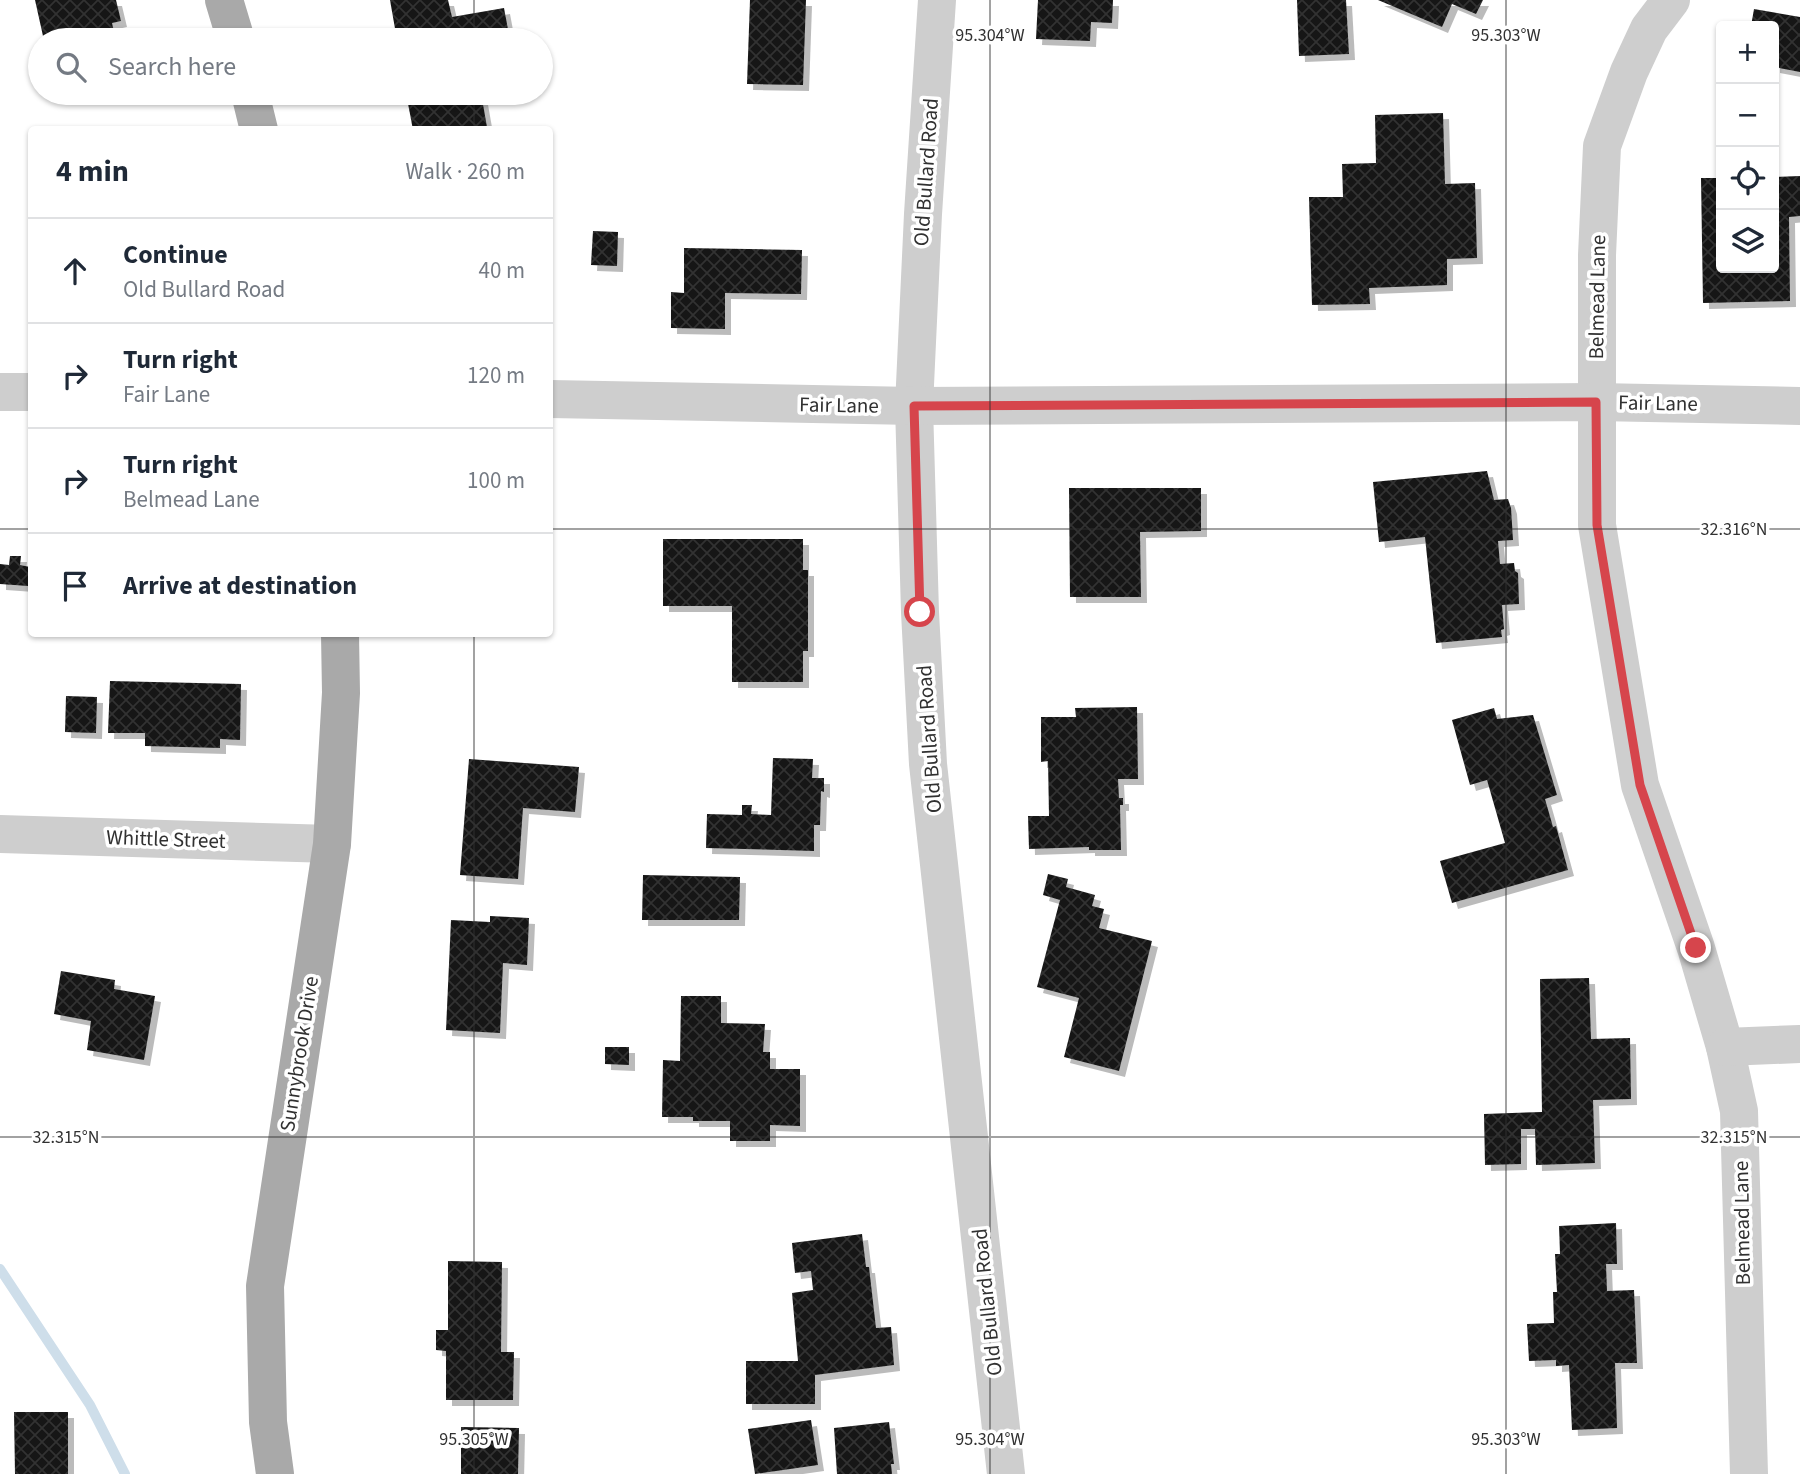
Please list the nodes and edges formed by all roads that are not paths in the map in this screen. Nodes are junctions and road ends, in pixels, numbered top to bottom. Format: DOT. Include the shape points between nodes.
graph roads {
  1 [pos="225,0"];
  2 [pos="937,0"];
  3 [pos="1671,0"];
  4 [pos="233,28"];
  5 [pos="253,105"];
  6 [pos="258,126"];
  7 [pos="0,392"];
  8 [pos="28,392"];
  9 [pos="553,399"];
  10 [pos="1596,402"];
  11 [pos="914,406"];
  12 [pos="1800,406"];
  13 [pos="340,637"];
  14 [pos="0,834"];
  15 [pos="332,844"];
  16 [pos="1800,1044"];
  17 [pos="1725,1047"];
  18 [pos="275,1474"];
  19 [pos="1006,1474"];
  20 [pos="1749,1474"];
  1 -- 4 [label="main road"];
  2 -- 11 [label="street, Old Bullard Road"];
  3 -- 10 [label="street, Belmead Lane" via="1649,30 1629,72 1602,146"];
  5 -- 6 [label="main road"];
  7 -- 8 [label="street"];
  9 -- 11 [label="street, Fair Lane"];
  10 -- 11 [label="street, Fair Lane"];
  10 -- 12 [label="street, Fair Lane"];
  10 -- 17 [label="street, Belmead Lane" via="1597,525 1640,785"];
  11 -- 19 [label="street, Old Bullard Road" via="928,764"];
  13 -- 15 [label="main road, Sunnybrook Drive"];
  14 -- 15 [label="street, Whittle Street"];
  15 -- 18 [label="main road, Sunnybrook Drive" via="265,1286 268,1422"];
  16 -- 17 [label="street"];
  17 -- 20 [label="street, Belmead Lane" via="1739,1111"];
}
